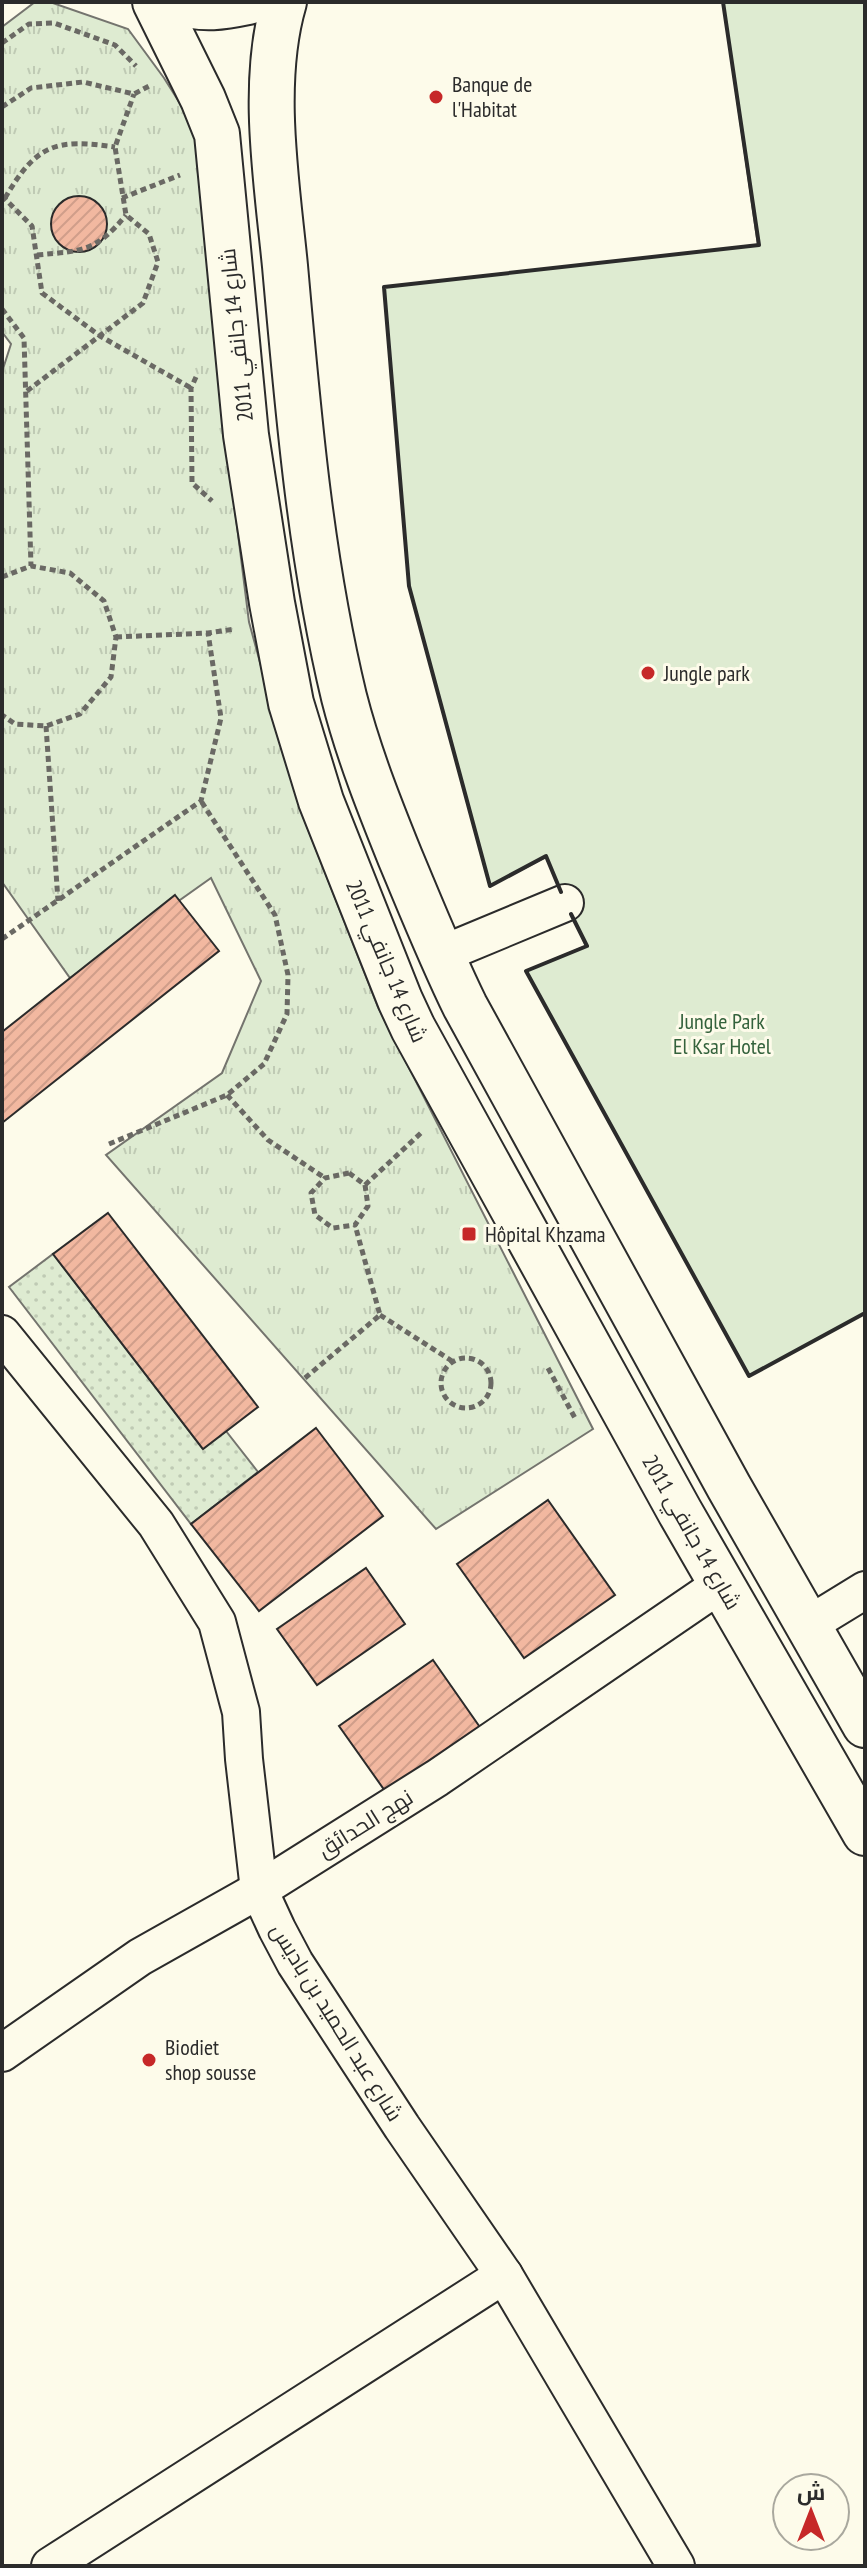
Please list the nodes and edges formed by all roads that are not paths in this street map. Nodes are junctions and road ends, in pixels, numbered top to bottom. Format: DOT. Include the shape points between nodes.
graph roads {
  1 [pos="155,2"];
  2 [pos="179,2"];
  3 [pos="248,2"];
  4 [pos="284,2"];
  5 [pos="565,903"];
  6 [pos="440,955"];
  7 [pos="2,1334"];
  8 [pos="721,1584"];
  9 [pos="865,1590"];
  10 [pos="808,1625"];
  11 [pos="865,1725"];
  12 [pos="865,1833"];
  13 [pos="259,1890"];
  14 [pos="2,2053"];
  15 [pos="504,2275"];
  16 [pos="50,2566"];
  17 [pos="676,2566"];
  1 -- 8 [label="main road, شارع 14 جانفي 2011" via="217,134 246,435 272,603 291,703 321,801 413,1028"];
  2 -- 3 [label="main road" via="219,9"];
  4 -- 6 [label="main road" via="275,48 272,127 299,423 323,598 345,699 374,792"];
  5 -- 6 [label="street"];
  6 -- 10 [label="main road"];
  7 -- 13 [label="street, شارع عبد الحميد بن باديس" via="156,1524 217,1622 241,1712"];
  8 -- 12 [label="main road, شارع 14 جانفي 2011"];
  8 -- 13 [label="street, نهج الحدائق" via="437,1778"];
  9 -- 10 [label="street"];
  10 -- 11 [label="main road"];
  13 -- 14 [label="street, نهج الحدائق" via="140,1957"];
  13 -- 15 [label="street, شارع عبد الحميد بن باديس" via="295,1963"];
  15 -- 16 [label="street"];
  15 -- 17 [label="street, شارع عبد الحميد بن باديس"];
}
